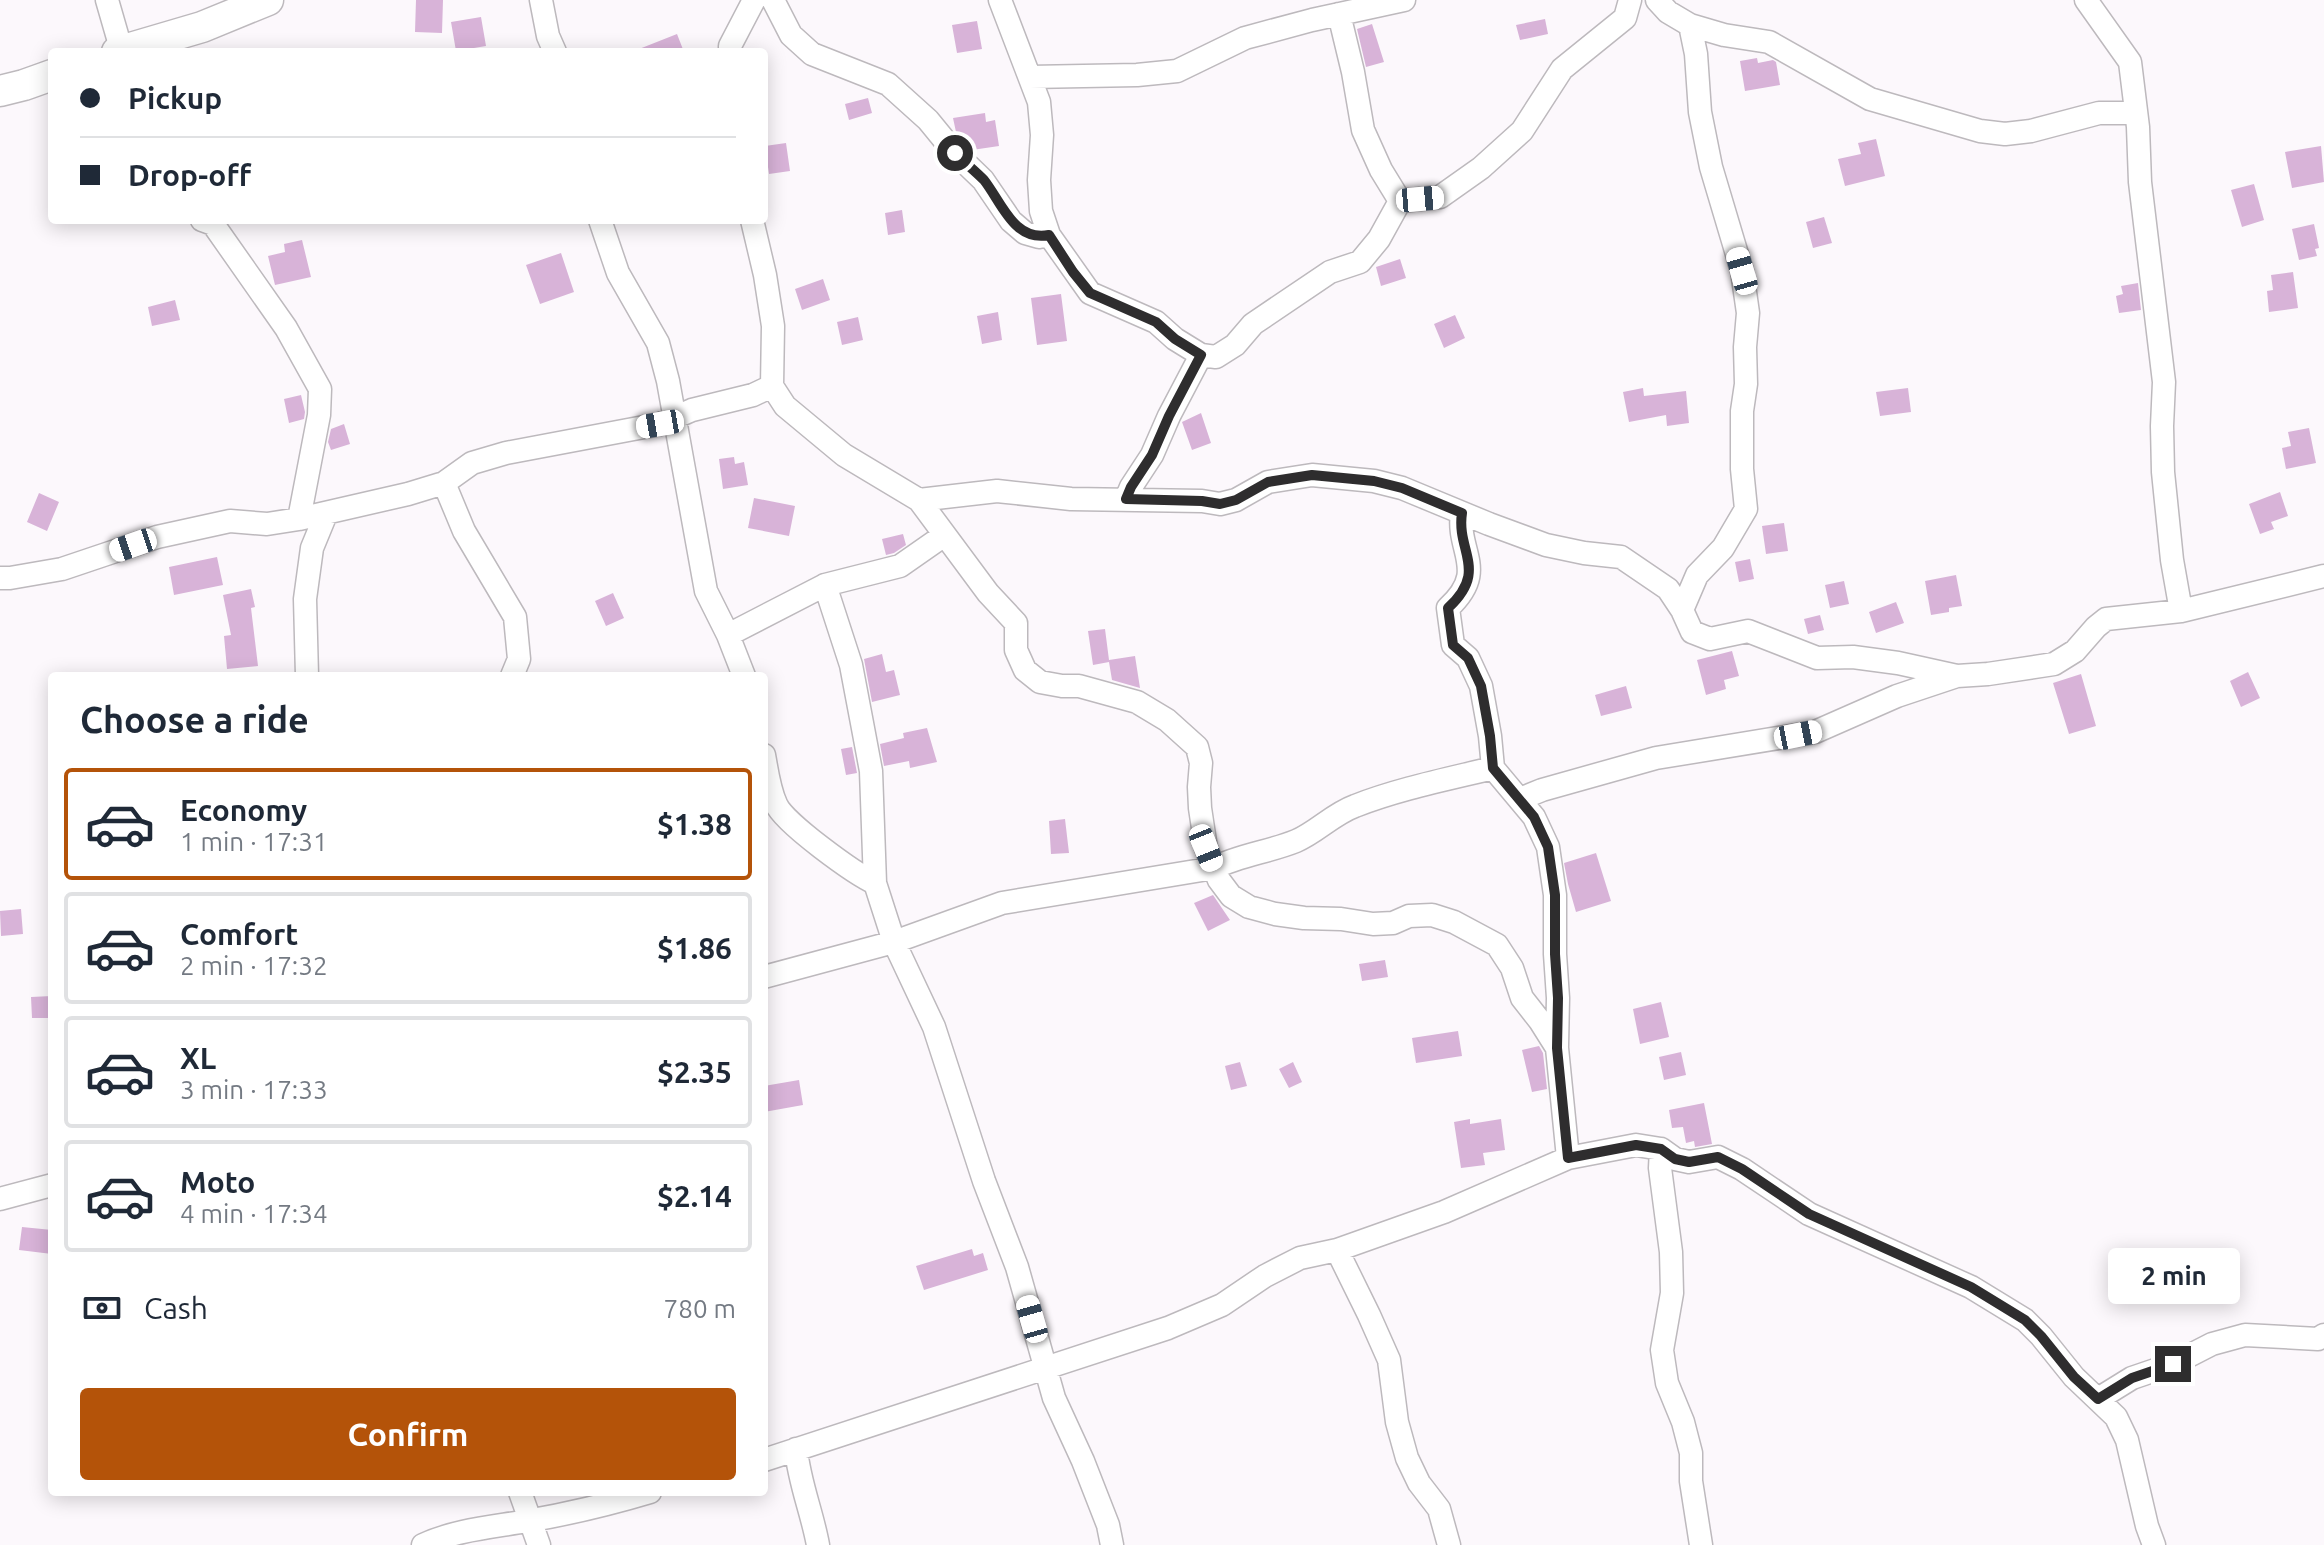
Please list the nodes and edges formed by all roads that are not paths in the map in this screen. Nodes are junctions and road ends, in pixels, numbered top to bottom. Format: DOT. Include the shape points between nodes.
graph roads {
  1 [pos="107,0"];
  2 [pos="268,0"];
  3 [pos="541,0"];
  4 [pos="754,0"];
  5 [pos="773,0"];
  6 [pos="1000,0"];
  7 [pos="1404,0"];
  8 [pos="1630,0"];
  9 [pos="1657,0"];
  10 [pos="2086,0"];
  11 [pos="1339,14"];
  12 [pos="1690,25"];
  13 [pos="119,48"];
  14 [pos="130,48"];
  15 [pos="553,48"];
  16 [pos="730,48"];
  17 [pos="48,76"];
  18 [pos="1030,77"];
  19 [pos="0,91"];
  20 [pos="2136,113"];
  21 [pos="1400,201"];
  22 [pos="213,224"];
  23 [pos="601,224"];
  24 [pos="753,224"];
  25 [pos="1049,235"];
  26 [pos="1201,355"];
  27 [pos="772,386"];
  28 [pos="675,418"];
  29 [pos="444,483"];
  30 [pos="1126,499"];
  31 [pos="919,500"];
  32 [pos="1462,513"];
  33 [pos="326,514"];
  34 [pos="299,519"];
  35 [pos="943,536"];
  36 [pos="2324,576"];
  37 [pos="0,578"];
  38 [pos="825,585"];
  39 [pos="1682,610"];
  40 [pos="2181,611"];
  41 [pos="728,635"];
  42 [pos="307,672"];
  43 [pos="514,672"];
  44 [pos="742,672"];
  45 [pos="1957,676"];
  46 [pos="1493,768"];
  47 [pos="768,771"];
  48 [pos="1520,799"];
  49 [pos="1214,868"];
  50 [pos="875,883"];
  51 [pos="894,942"];
  52 [pos="768,976"];
  53 [pos="1557,1048"];
  54 [pos="1661,1149"];
  55 [pos="1568,1158"];
  56 [pos="48,1186"];
  57 [pos="0,1199"];
  58 [pos="1337,1250"];
  59 [pos="2324,1335"];
  60 [pos="1045,1369"];
  61 [pos="2098,1399"];
  62 [pos="796,1449"];
  63 [pos="768,1459"];
  64 [pos="521,1496"];
  65 [pos="636,1496"];
  66 [pos="530,1520"];
  67 [pos="423,1545"];
  68 [pos="539,1545"];
  69 [pos="818,1545"];
  70 [pos="1112,1545"];
  71 [pos="1449,1545"];
  72 [pos="1701,1545"];
  73 [pos="2154,1545"];
  1 -- 13 [label="street"];
  2 -- 14 [label="street"];
  3 -- 15 [label="street"];
  4 -- 16 [label="street"];
  5 -- 25 [label="street" via="791,35 812,54 888,84 983,180 1011,221 1025,233"];
  6 -- 18 [label="street"];
  7 -- 11 [label="street"];
  8 -- 21 [label="street" via="1625,18 1562,69 1522,131 1481,168 1440,197"];
  9 -- 12 [label="street"];
  10 -- 20 [label="street" via="2130,62"];
  11 -- 18 [label="street" via="1245,38 1177,71"];
  11 -- 21 [label="street" via="1363,130"];
  12 -- 20 [label="street" via="1769,42 1870,99 1980,131 2031,131 2099,113"];
  12 -- 39 [label="street" via="1711,167 1742,271 1748,313 1742,411 1746,509 1723,548 1697,575"];
  17 -- 19 [label="street"];
  18 -- 25 [label="street" via="1039,102 1041,211"];
  20 -- 40 [label="street" via="2164,382 2163,472"];
  21 -- 26 [label="street" via="1360,262 1330,272 1253,324 1216,357"];
  22 -- 34 [label="street" via="286,328 320,389"];
  23 -- 28 [label="street" via="618,273 658,343"];
  24 -- 27 [label="street" via="773,326"];
  25 -- 26 [label="street" via="1090,293 1156,322"];
  26 -- 30 [label="street"];
  27 -- 28 [label="street"];
  27 -- 31 [label="street" via="785,406 844,455"];
  28 -- 29 [label="street" via="506,453 472,463"];
  28 -- 41 [label="street" via="706,591"];
  29 -- 33 [label="street"];
  29 -- 43 [label="street" via="464,531 515,617 519,659"];
  30 -- 31 [label="street" via="997,491"];
  30 -- 32 [label="street" via="1220,504 1268,482 1312,475 1402,488"];
  31 -- 35 [label="street"];
  32 -- 39 [label="street" via="1546,545 1621,557 1668,589"];
  32 -- 46 [label="street" via="1470,564 1462,595 1448,608 1453,645 1468,658 1481,686"];
  33 -- 34 [label="street"];
  33 -- 42 [label="street" via="312,548 305,599"];
  34 -- 37 [label="street" via="267,524 230,521 157,537 62,569"];
  35 -- 38 [label="street" via="900,566"];
  35 -- 49 [label="street" via="1016,623 1016,650 1025,670 1040,682 1137,702 1197,747 1201,826"];
  36 -- 40 [label="street"];
  38 -- 41 [label="street"];
  38 -- 50 [label="street" via="851,665 871,771"];
  39 -- 45 [label="street" via="1692,632 1710,639 1748,631 1817,658 1853,657"];
  40 -- 45 [label="street" via="2106,619 2054,664"];
  41 -- 44 [label="street"];
  45 -- 48 [label="street" via="1815,732 1656,758"];
  46 -- 48 [label="street"];
  46 -- 49 [label="street" via="1353,806 1306,837"];
  47 -- 50 [label="street" via="777,807"];
  48 -- 53 [label="street" via="1548,847 1555,895"];
  49 -- 51 [label="street" via="1002,903"];
  49 -- 53 [label="street" via="1231,896 1275,914 1373,924 1432,915 1476,933 1497,945 1522,998"];
  50 -- 51 [label="street"];
  51 -- 52 [label="street"];
  51 -- 60 [label="street" via="934,1027 1017,1267"];
  53 -- 55 [label="street"];
  54 -- 55 [label="street" via="1636,1145"];
  54 -- 61 [label="street" via="1689,1162 1718,1157 1809,1214 1971,1287 2025,1320"];
  54 -- 72 [label="street" via="1672,1293 1662,1350 1667,1383 1691,1453"];
  55 -- 58 [label="street" via="1444,1212"];
  56 -- 57 [label="street"];
  58 -- 60 [label="street" via="1300,1258 1222,1305 1168,1328"];
  58 -- 71 [label="street" via="1389,1360 1407,1458 1439,1509"];
  59 -- 61 [label="street" via="2245,1335 2212,1344 2132,1378"];
  60 -- 62 [label="street"];
  60 -- 70 [label="street"];
  61 -- 73 [label="street" via="2116,1417 2127,1440"];
  62 -- 63 [label="street"];
  62 -- 69 [label="street"];
  64 -- 66 [label="street"];
  65 -- 66 [label="street"];
  66 -- 67 [label="street"];
  66 -- 68 [label="street"];
}
